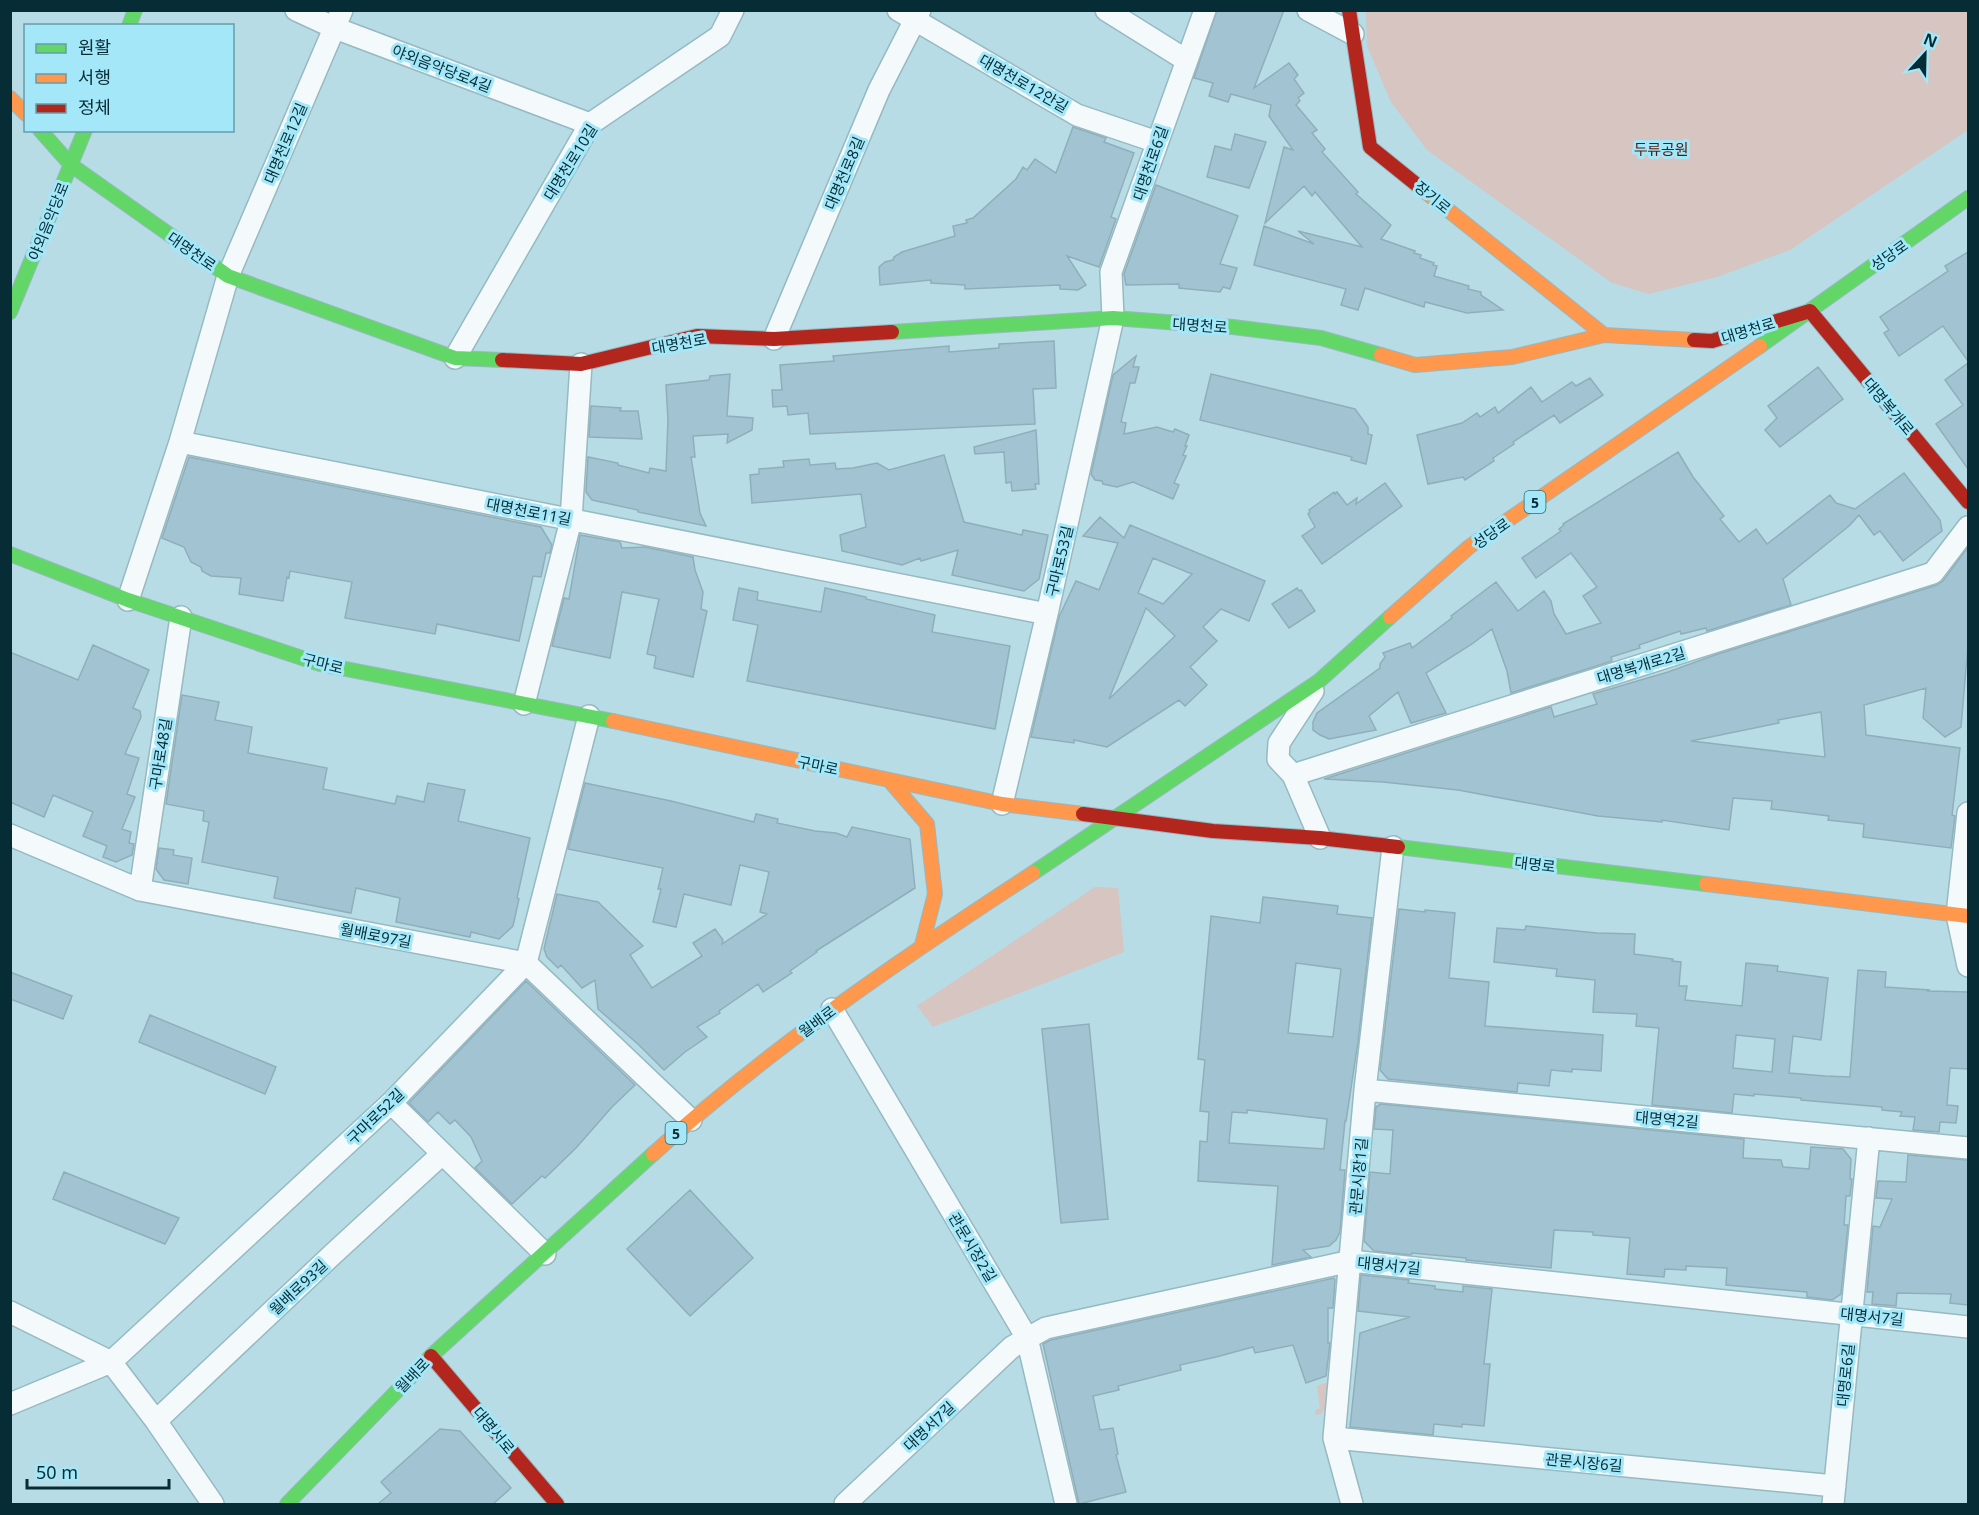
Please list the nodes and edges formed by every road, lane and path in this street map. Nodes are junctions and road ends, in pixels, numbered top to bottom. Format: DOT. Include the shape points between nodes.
graph roads {
  1 [pos="296,10"];
  2 [pos="733,10"];
  3 [pos="1106,10"];
  4 [pos="1205,10"];
  5 [pos="1308,10"];
  6 [pos="1349,10"];
  7 [pos="911,14"];
  8 [pos="338,19"];
  9 [pos="1353,34"];
  10 [pos="1186,60"];
  11 [pos="10,98"];
  12 [pos="24,112"];
  13 [pos="590,124"];
  14 [pos="42,132"];
  15 [pos="85,132"];
  16 [pos="1156,142"];
  17 [pos="71,165"];
  18 [pos="1968,198"];
  19 [pos="228,276"];
  20 [pos="16,284"];
  21 [pos="1810,311"];
  22 [pos="10,312"];
  23 [pos="1113,318"];
  24 [pos="1604,334"];
  25 [pos="774,339"];
  26 [pos="455,358"];
  27 [pos="581,364"];
  28 [pos="180,442"];
  29 [pos="1968,502"];
  30 [pos="571,520"];
  31 [pos="1968,527"];
  32 [pos="10,554"];
  33 [pos="128,600"];
  34 [pos="1047,615"];
  35 [pos="180,617"];
  36 [pos="1319,681"];
  37 [pos="524,704"];
  38 [pos="589,716"];
  39 [pos="1293,775"];
  40 [pos="889,780"];
  41 [pos="1002,804"];
  42 [pos="1968,813"];
  43 [pos="1113,819"];
  44 [pos="10,835"];
  45 [pos="1320,838"];
  46 [pos="1393,847"];
  47 [pos="140,890"];
  48 [pos="1963,915"];
  49 [pos="922,945"];
  50 [pos="526,963"];
  51 [pos="1968,966"];
  52 [pos="832,1010"];
  53 [pos="1365,1090"];
  54 [pos="391,1103"];
  55 [pos="691,1120"];
  56 [pos="1869,1138"];
  57 [pos="1968,1148"];
  58 [pos="442,1154"];
  59 [pos="544,1254"];
  60 [pos="1351,1261"];
  61 [pos="10,1312"];
  62 [pos="1851,1314"];
  63 [pos="1968,1327"];
  64 [pos="1027,1338"];
  65 [pos="431,1356"];
  66 [pos="111,1362"];
  67 [pos="10,1404"];
  68 [pos="156,1421"];
  69 [pos="1334,1438"];
  70 [pos="1834,1495"];
  71 [pos="862,1497"];
  72 [pos="213,1504"];
  73 [pos="287,1504"];
  74 [pos="557,1504"];
  75 [pos="845,1504"];
  76 [pos="1066,1504"];
  77 [pos="1352,1504"];
  1 -- 8 [label="street, 야외음악당로4길"];
  2 -- 13 [label="street, 대명천로10길" via="720,36"];
  3 -- 10 [label="street"];
  4 -- 10 [label="street, 대명천로6길"];
  5 -- 9 [label="street"];
  6 -- 9 [label="main road, 장기로"];
  7 -- 16 [label="street, 대명천로12안길" via="1077,115"];
  7 -- 25 [label="street, 대명천로8길"];
  8 -- 13 [label="street, 야외음악당로4길"];
  8 -- 19 [label="street, 대명천로12길"];
  9 -- 24 [label="main road, 장기로" via="1370,147"];
  10 -- 16 [label="street, 대명천로6길"];
  11 -- 12 [label="main road"];
  13 -- 26 [label="street, 대명천로10길"];
  14 -- 17 [label="main road, 대명천로"];
  15 -- 17 [label="main road, 야외음악당로"];
  16 -- 23 [label="street, 대명천로6길" via="1111,272"];
  17 -- 19 [label="main road, 대명천로"];
  17 -- 20 [label="main road, 야외음악당로"];
  18 -- 21 [label="main road, 성당로 / 5"];
  19 -- 26 [label="main road, 대명천로"];
  19 -- 28 [label="street"];
  20 -- 22 [label="main road, 야외음악당로"];
  21 -- 24 [label="main road, 대명천로" via="1712,341"];
  21 -- 29 [label="main road, 대명복개로"];
  21 -- 36 [label="main road, 성당로 / 5" via="1469,547"];
  23 -- 24 [label="main road, 대명천로" via="1321,338 1415,365 1512,357"];
  23 -- 25 [label="main road, 대명천로"];
  23 -- 34 [label="street, 구마로53길"];
  25 -- 27 [label="main road, 대명천로" via="697,336"];
  26 -- 27 [label="main road, 대명천로"];
  27 -- 30 [label="street"];
  28 -- 30 [label="street, 대명천로11길"];
  28 -- 33 [label="street"];
  30 -- 34 [label="street, 대명천로11길"];
  30 -- 37 [label="street"];
  31 -- 39 [label="street, 대명복개로2길" via="1933,573"];
  32 -- 33 [label="main road, 구마로"];
  33 -- 35 [label="main road, 구마로"];
  34 -- 41 [label="street, 구마로53길"];
  35 -- 37 [label="main road, 구마로" via="320,664"];
  35 -- 47 [label="street, 구마로48길"];
  36 -- 39 [label="street" via="1279,743 1278,759"];
  36 -- 43 [label="main road, 성당로 / 5"];
  37 -- 38 [label="main road, 구마로"];
  38 -- 40 [label="main road, 구마로"];
  38 -- 50 [label="street, 구마로52길"];
  39 -- 45 [label="street"];
  40 -- 41 [label="main road, 구마로"];
  40 -- 49 [label="main road" via="927,824 935,894"];
  41 -- 43 [label="main road, 구마로"];
  42 -- 48 [label="street"];
  43 -- 45 [label="main road, 대명로"];
  43 -- 49 [label="main road, 월배로 / 5"];
  44 -- 47 [label="street, 월배로97길"];
  45 -- 46 [label="main road, 대명로"];
  46 -- 48 [label="main road, 대명로"];
  46 -- 53 [label="street, 관문시장1길"];
  47 -- 50 [label="street, 월배로97길"];
  48 -- 51 [label="street"];
  49 -- 52 [label="main road, 월배로 / 5"];
  50 -- 54 [label="street, 구마로52길"];
  50 -- 55 [label="street"];
  52 -- 55 [label="main road, 월배로 / 5"];
  52 -- 64 [label="street, 관문시장2길"];
  53 -- 56 [label="street, 대명역2길"];
  53 -- 60 [label="street, 관문시장1길"];
  54 -- 58 [label="street"];
  54 -- 66 [label="street, 구마로52길"];
  55 -- 59 [label="main road, 월배로 / 5"];
  56 -- 57 [label="street, 대명역2길"];
  56 -- 62 [label="street, 대명로6길"];
  58 -- 59 [label="street"];
  58 -- 68 [label="street, 월배로93길"];
  59 -- 65 [label="main road, 월배로 / 5"];
  60 -- 62 [label="street, 대명서7길"];
  60 -- 64 [label="street, 대명서7길" via="1046,1328"];
  60 -- 69 [label="street, 관문시장1길"];
  61 -- 66 [label="street"];
  62 -- 63 [label="street, 대명서7길"];
  62 -- 70 [label="street, 대명로6길"];
  64 -- 71 [label="street, 대명서7길" via="1012,1347"];
  64 -- 76 [label="street, 관문시장2길"];
  65 -- 73 [label="main road, 월배로 / 5"];
  65 -- 74 [label="main road, 대명서로"];
  66 -- 67 [label="street, 구마로52길"];
  66 -- 68 [label="street"];
  68 -- 72 [label="street"];
  69 -- 70 [label="street, 관문시장6길"];
  69 -- 77 [label="street, 관문시장1길"];
  71 -- 75 [label="street, 대명서7길"];
}
